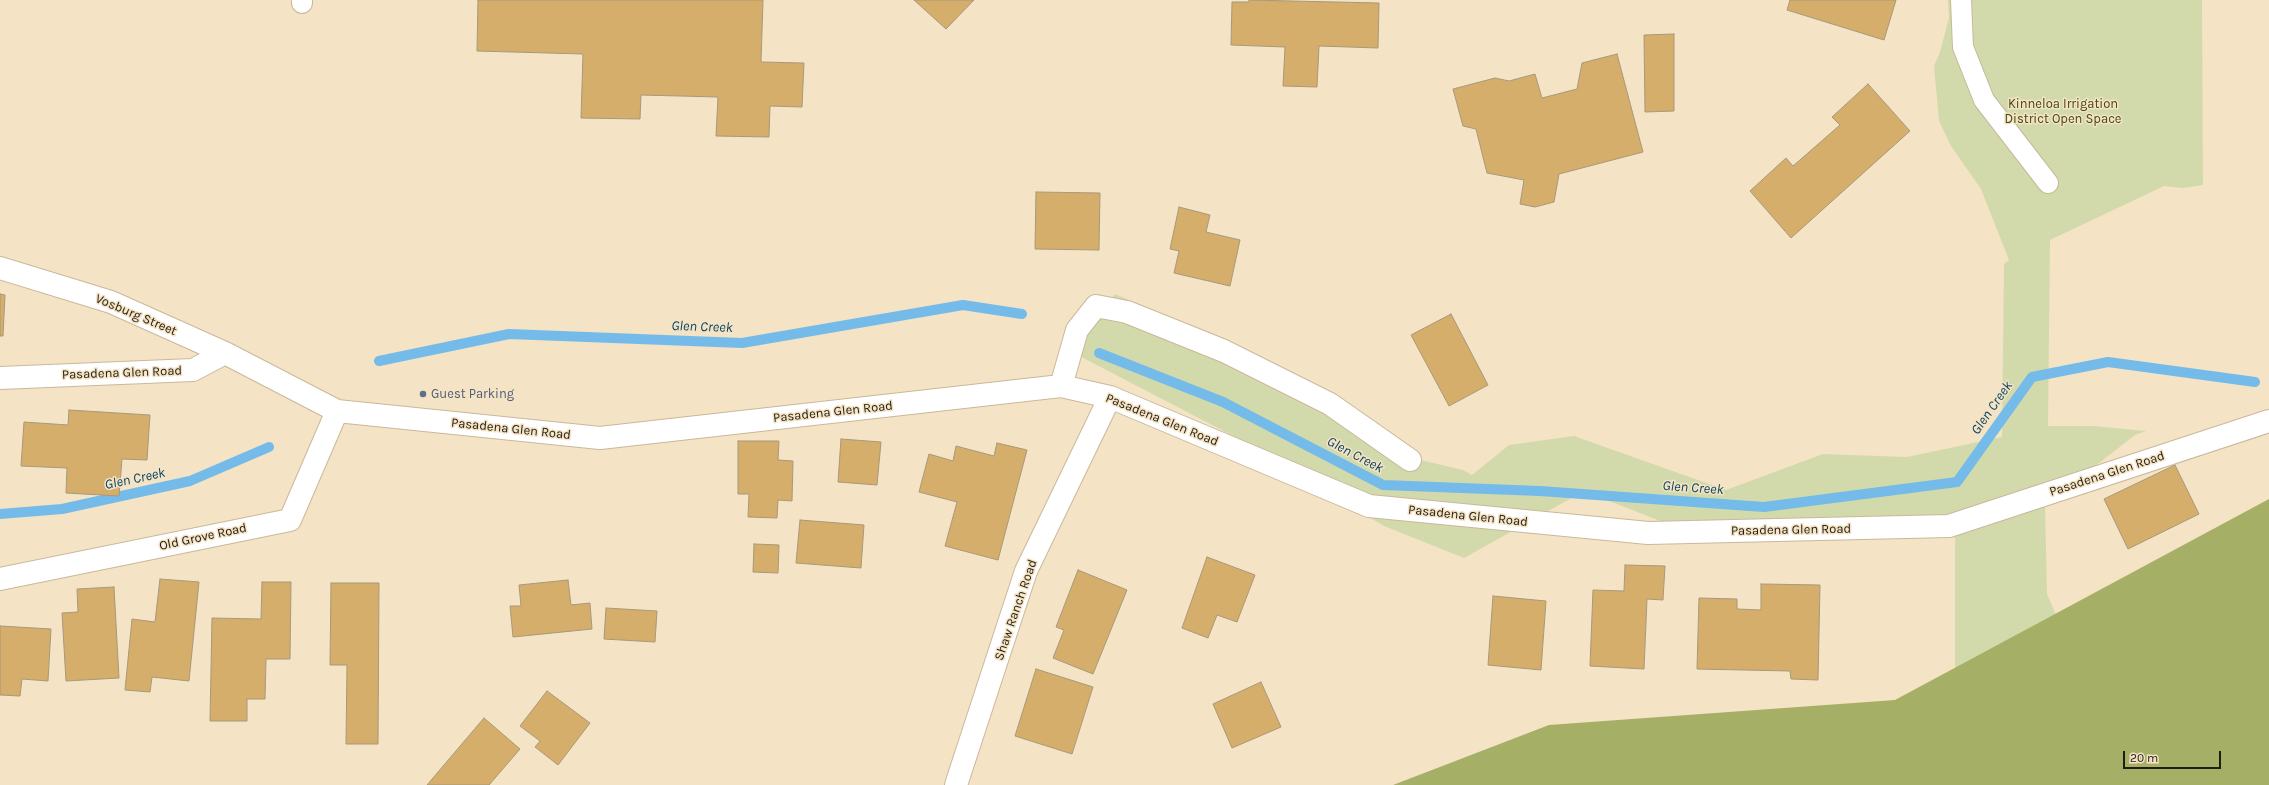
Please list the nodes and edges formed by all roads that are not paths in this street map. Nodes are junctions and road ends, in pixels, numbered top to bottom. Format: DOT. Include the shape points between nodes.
graph roads {
  1 [pos="1961,0"];
  2 [pos="2048,183"];
  3 [pos="0,268"];
  4 [pos="225,353"];
  5 [pos="0,378"];
  6 [pos="1061,386"];
  7 [pos="1110,397"];
  8 [pos="337,411"];
  9 [pos="2269,421"];
  10 [pos="1410,460"];
  11 [pos="0,579"];
  12 [pos="956,785"];
  1 -- 2 [label="lane" via="1963,47 1984,100"];
  3 -- 4 [label="street, Vosburg Street" via="111,302"];
  4 -- 5 [label="street, Pasadena Glen Road" via="193,370"];
  4 -- 8 [label="street, Pasadena Glen Road"];
  6 -- 7 [label="street, Pasadena Glen Road"];
  6 -- 8 [label="street, Pasadena Glen Road" via="600,438"];
  6 -- 10 [label="street" via="1077,330 1096,306 1127,312 1224,351 1330,404"];
  7 -- 9 [label="street, Pasadena Glen Road" via="1369,506 1648,533 1949,526"];
  7 -- 12 [label="street, Shaw Ranch Road" via="1026,572"];
  8 -- 11 [label="street, Old Grove Road" via="290,520"];
}
